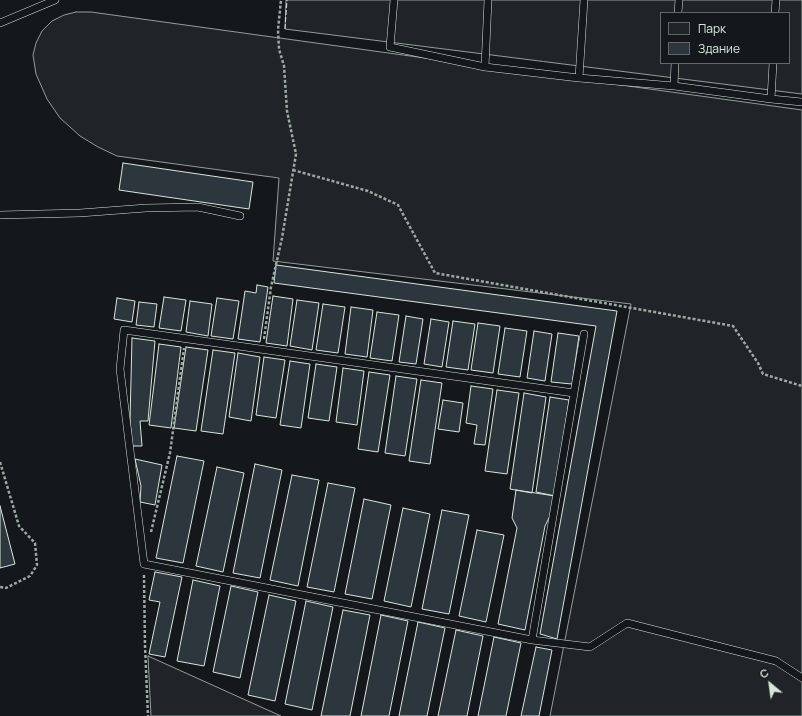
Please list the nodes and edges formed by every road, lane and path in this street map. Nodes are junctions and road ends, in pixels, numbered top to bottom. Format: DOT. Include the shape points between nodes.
graph roads {
  1 [pos="55,0"];
  2 [pos="281,0"];
  3 [pos="394,0"];
  4 [pos="488,0"];
  5 [pos="584,0"];
  6 [pos="678,0"];
  7 [pos="776,0"];
  8 [pos="678,12"];
  9 [pos="775,12"];
  10 [pos="0,23"];
  11 [pos="675,64"];
  12 [pos="773,64"];
  13 [pos="484,67"];
  14 [pos="579,78"];
  15 [pos="674,86"];
  16 [pos="771,99"];
  17 [pos="802,102"];
  18 [pos="293,170"];
  19 [pos="0,215"];
  20 [pos="240,216"];
  21 [pos="584,334"];
  22 [pos="185,338"];
  23 [pos="263,349"];
  24 [pos="802,386"];
  25 [pos="574,393"];
  26 [pos="0,462"];
  27 [pos="151,534"];
  28 [pos="144,564"];
  29 [pos="0,587"];
  30 [pos="532,640"];
  31 [pos="802,678"];
  32 [pos="148,716"];
  1 -- 10 [label="lane"];
  2 -- 18 [label="path" via="279,49 284,66 287,111 296,154"];
  3 -- 13 [label="lane" via="390,47"];
  4 -- 13 [label="lane"];
  5 -- 14 [label="lane"];
  6 -- 8 [label="lane"];
  7 -- 9 [label="lane"];
  11 -- 15 [label="lane"];
  12 -- 16 [label="lane"];
  13 -- 14 [label="lane"];
  14 -- 15 [label="lane"];
  15 -- 16 [label="lane"];
  16 -- 17 [label="lane"];
  18 -- 23 [label="path" via="271,287"];
  18 -- 24 [label="path" via="368,190 398,205 435,273 733,326 763,374"];
  19 -- 20 [label="lane" via="198,207"];
  21 -- 25 [label="lane"];
  22 -- 23 [label="lane"];
  22 -- 27 [label="path" via="170,453"];
  22 -- 28 [label="lane" via="124,330 120,369"];
  23 -- 25 [label="lane"];
  25 -- 30 [label="lane"];
  26 -- 29 [label="path" via="19,526 35,543 36,565 30,576 6,588"];
  28 -- 30 [label="lane"];
  28 -- 32 [label="path"];
  30 -- 31 [label="lane" via="590,647 627,624 776,661"];
}
